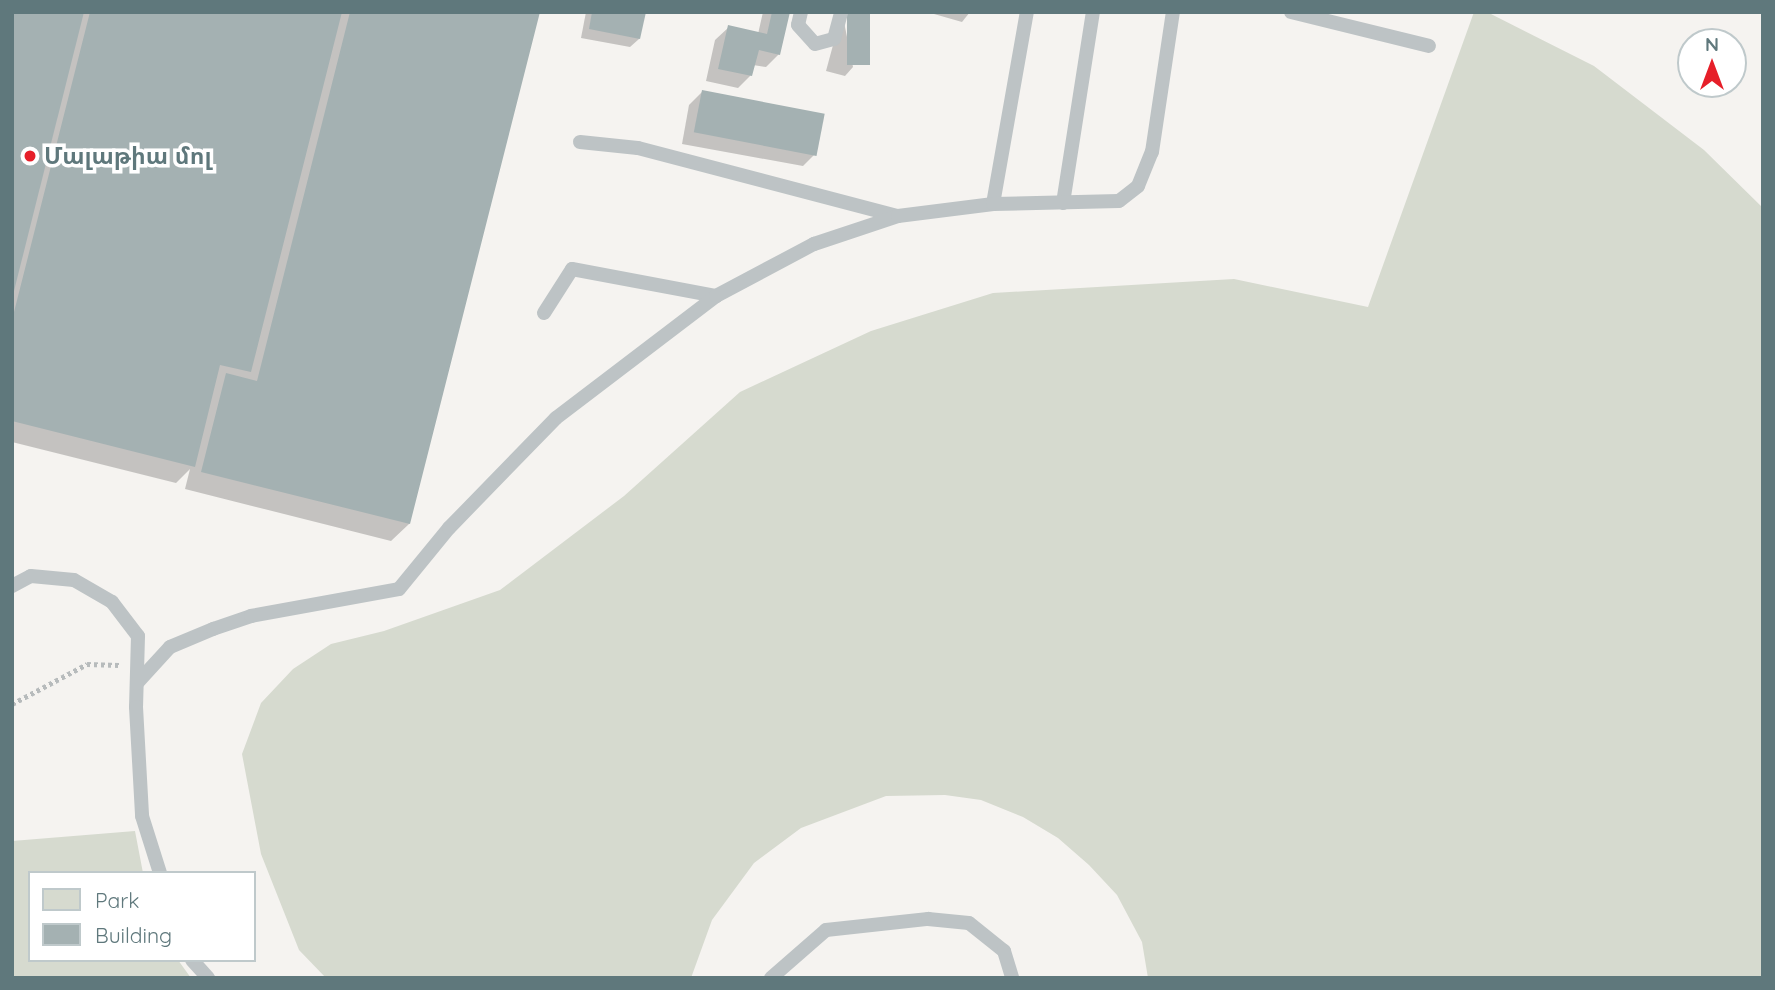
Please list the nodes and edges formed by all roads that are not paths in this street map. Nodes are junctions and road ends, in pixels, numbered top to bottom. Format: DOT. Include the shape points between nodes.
graph roads {
  1 [pos="801,12"];
  2 [pos="841,12"];
  3 [pos="1027,12"];
  4 [pos="1093,12"];
  5 [pos="1173,12"];
  6 [pos="1291,12"];
  7 [pos="1429,46"];
  8 [pos="580,142"];
  9 [pos="1063,203"];
  10 [pos="993,204"];
  11 [pos="898,216"];
  12 [pos="716,296"];
  13 [pos="544,313"];
  14 [pos="12,586"];
  15 [pos="137,683"];
  16 [pos="159,871"];
  17 [pos="194,962"];
  18 [pos="208,978"];
  19 [pos="771,978"];
  20 [pos="1012,978"];
  1 -- 2 [label="lane" via="798,25 815,44 834,39"];
  3 -- 10 [label="lane"];
  4 -- 9 [label="lane"];
  5 -- 9 [label="lane" via="1152,152 1138,186 1119,201"];
  6 -- 7 [label="lane"];
  8 -- 11 [label="lane" via="638,148"];
  9 -- 10 [label="lane"];
  10 -- 11 [label="lane"];
  11 -- 12 [label="lane" via="814,244"];
  12 -- 13 [label="lane" via="572,269"];
  12 -- 15 [label="lane" via="556,418 449,528 399,589 251,616 213,629 170,646"];
  14 -- 15 [label="lane" via="31,576 74,580 112,602 138,636"];
  15 -- 16 [label="lane" via="142,816"];
  17 -- 18 [label="lane"];
  19 -- 20 [label="lane" via="826,930 928,919 969,923 1004,951"];
}
